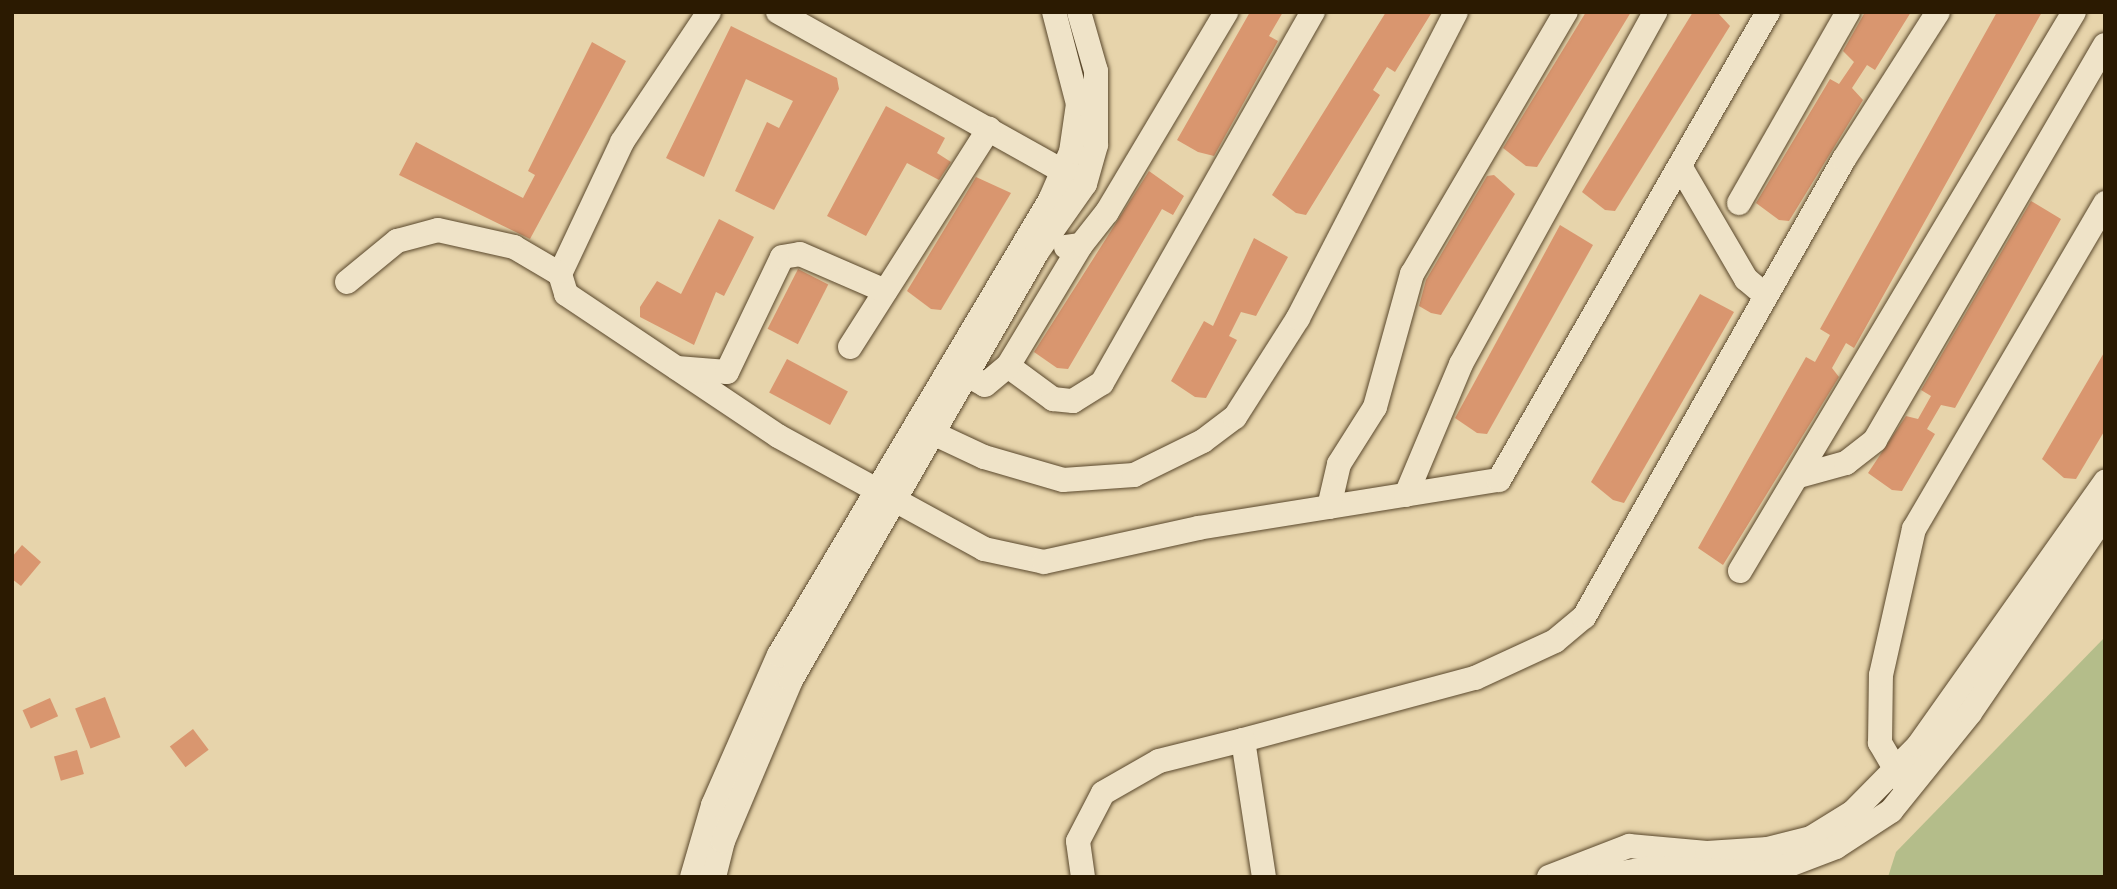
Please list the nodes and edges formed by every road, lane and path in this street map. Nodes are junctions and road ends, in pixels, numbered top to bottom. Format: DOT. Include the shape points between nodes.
graph roads {
  1 [pos="709,12"];
  2 [pos="778,12"];
  3 [pos="1054,12"];
  4 [pos="1079,12"];
  5 [pos="1226,12"];
  6 [pos="1313,12"];
  7 [pos="1456,12"];
  8 [pos="1566,12"];
  9 [pos="1655,12"];
  10 [pos="1768,12"];
  11 [pos="1849,12"];
  12 [pos="1938,12"];
  13 [pos="2074,12"];
  14 [pos="2105,44"];
  15 [pos="989,129"];
  16 [pos="1680,166"];
  17 [pos="1062,172"];
  18 [pos="1084,184"];
  19 [pos="1739,203"];
  20 [pos="2105,203"];
  21 [pos="1081,244"];
  22 [pos="1027,251"];
  23 [pos="560,274"];
  24 [pos="347,282"];
  25 [pos="885,291"];
  26 [pos="1766,296"];
  27 [pos="850,346"];
  28 [pos="1008,366"];
  29 [pos="674,368"];
  30 [pos="969,376"];
  31 [pos="926,430"];
  32 [pos="1799,476"];
  33 [pos="2105,482"];
  34 [pos="1406,495"];
  35 [pos="886,496"];
  36 [pos="1329,507"];
  37 [pos="2105,515"];
  38 [pos="1740,571"];
  39 [pos="1243,740"];
  40 [pos="1902,781"];
  41 [pos="1558,875"];
  42 [pos="692,877"];
  43 [pos="714,877"];
  44 [pos="1083,877"];
  45 [pos="1264,877"];
  46 [pos="1599,877"];
  1 -- 23 [label="street" via="622,142"];
  2 -- 15 [label="street"];
  3 -- 17 [label="street" via="1078,104"];
  4 -- 18 [label="street" via="1096,71 1096,145"];
  5 -- 21 [label="street"];
  6 -- 28 [label="street" via="1102,383 1073,401 1053,399"];
  7 -- 31 [label="street" via="1298,318 1235,417 1203,441 1134,475 1100,479 1034,473"];
  8 -- 36 [label="street" via="1412,274 1375,407 1339,464"];
  9 -- 34 [label="street" via="1461,364"];
  10 -- 16 [label="street"];
  11 -- 19 [label="street"];
  12 -- 26 [label="street"];
  13 -- 32 [label="street"];
  14 -- 32 [label="street" via="1875,440 1846,463"];
  15 -- 17 [label="street"];
  15 -- 25 [label="street"];
  16 -- 26 [label="street" via="1746,279"];
  16 -- 34 [label="street" via="1499,480"];
  17 -- 18 [label="street"];
  17 -- 22 [label="street"];
  18 -- 22 [label="street"];
  20 -- 40 [label="street" via="1914,529 1881,675 1880,743"];
  21 -- 22 [label="street"];
  21 -- 28 [label="street"];
  22 -- 30 [label="street"];
  22 -- 31 [label="street"];
  23 -- 24 [label="street" via="514,247 438,230 397,241"];
  23 -- 29 [label="street" via="566,293"];
  25 -- 27 [label="street"];
  25 -- 29 [label="street" via="800,254 782,257 727,372"];
  26 -- 39 [label="street" via="1584,617 1555,641 1475,678"];
  28 -- 30 [label="street" via="985,385"];
  29 -- 35 [label="street"];
  30 -- 31 [label="street"];
  31 -- 35 [label="street"];
  32 -- 38 [label="street"];
  33 -- 40 [label="street"];
  34 -- 36 [label="street"];
  35 -- 36 [label="street" via="984,550 1044,562"];
  35 -- 42 [label="street" via="779,655 713,805"];
  35 -- 43 [label="street" via="791,680 723,841"];
  37 -- 40 [label="street"];
  39 -- 44 [label="street" via="1158,761 1103,793 1080,831"];
  39 -- 45 [label="street"];
  40 -- 41 [label="street" via="1811,838 1734,853 1629,846"];
  40 -- 46 [label="street" via="1891,811 1836,847 1768,873 1650,868"];
}
